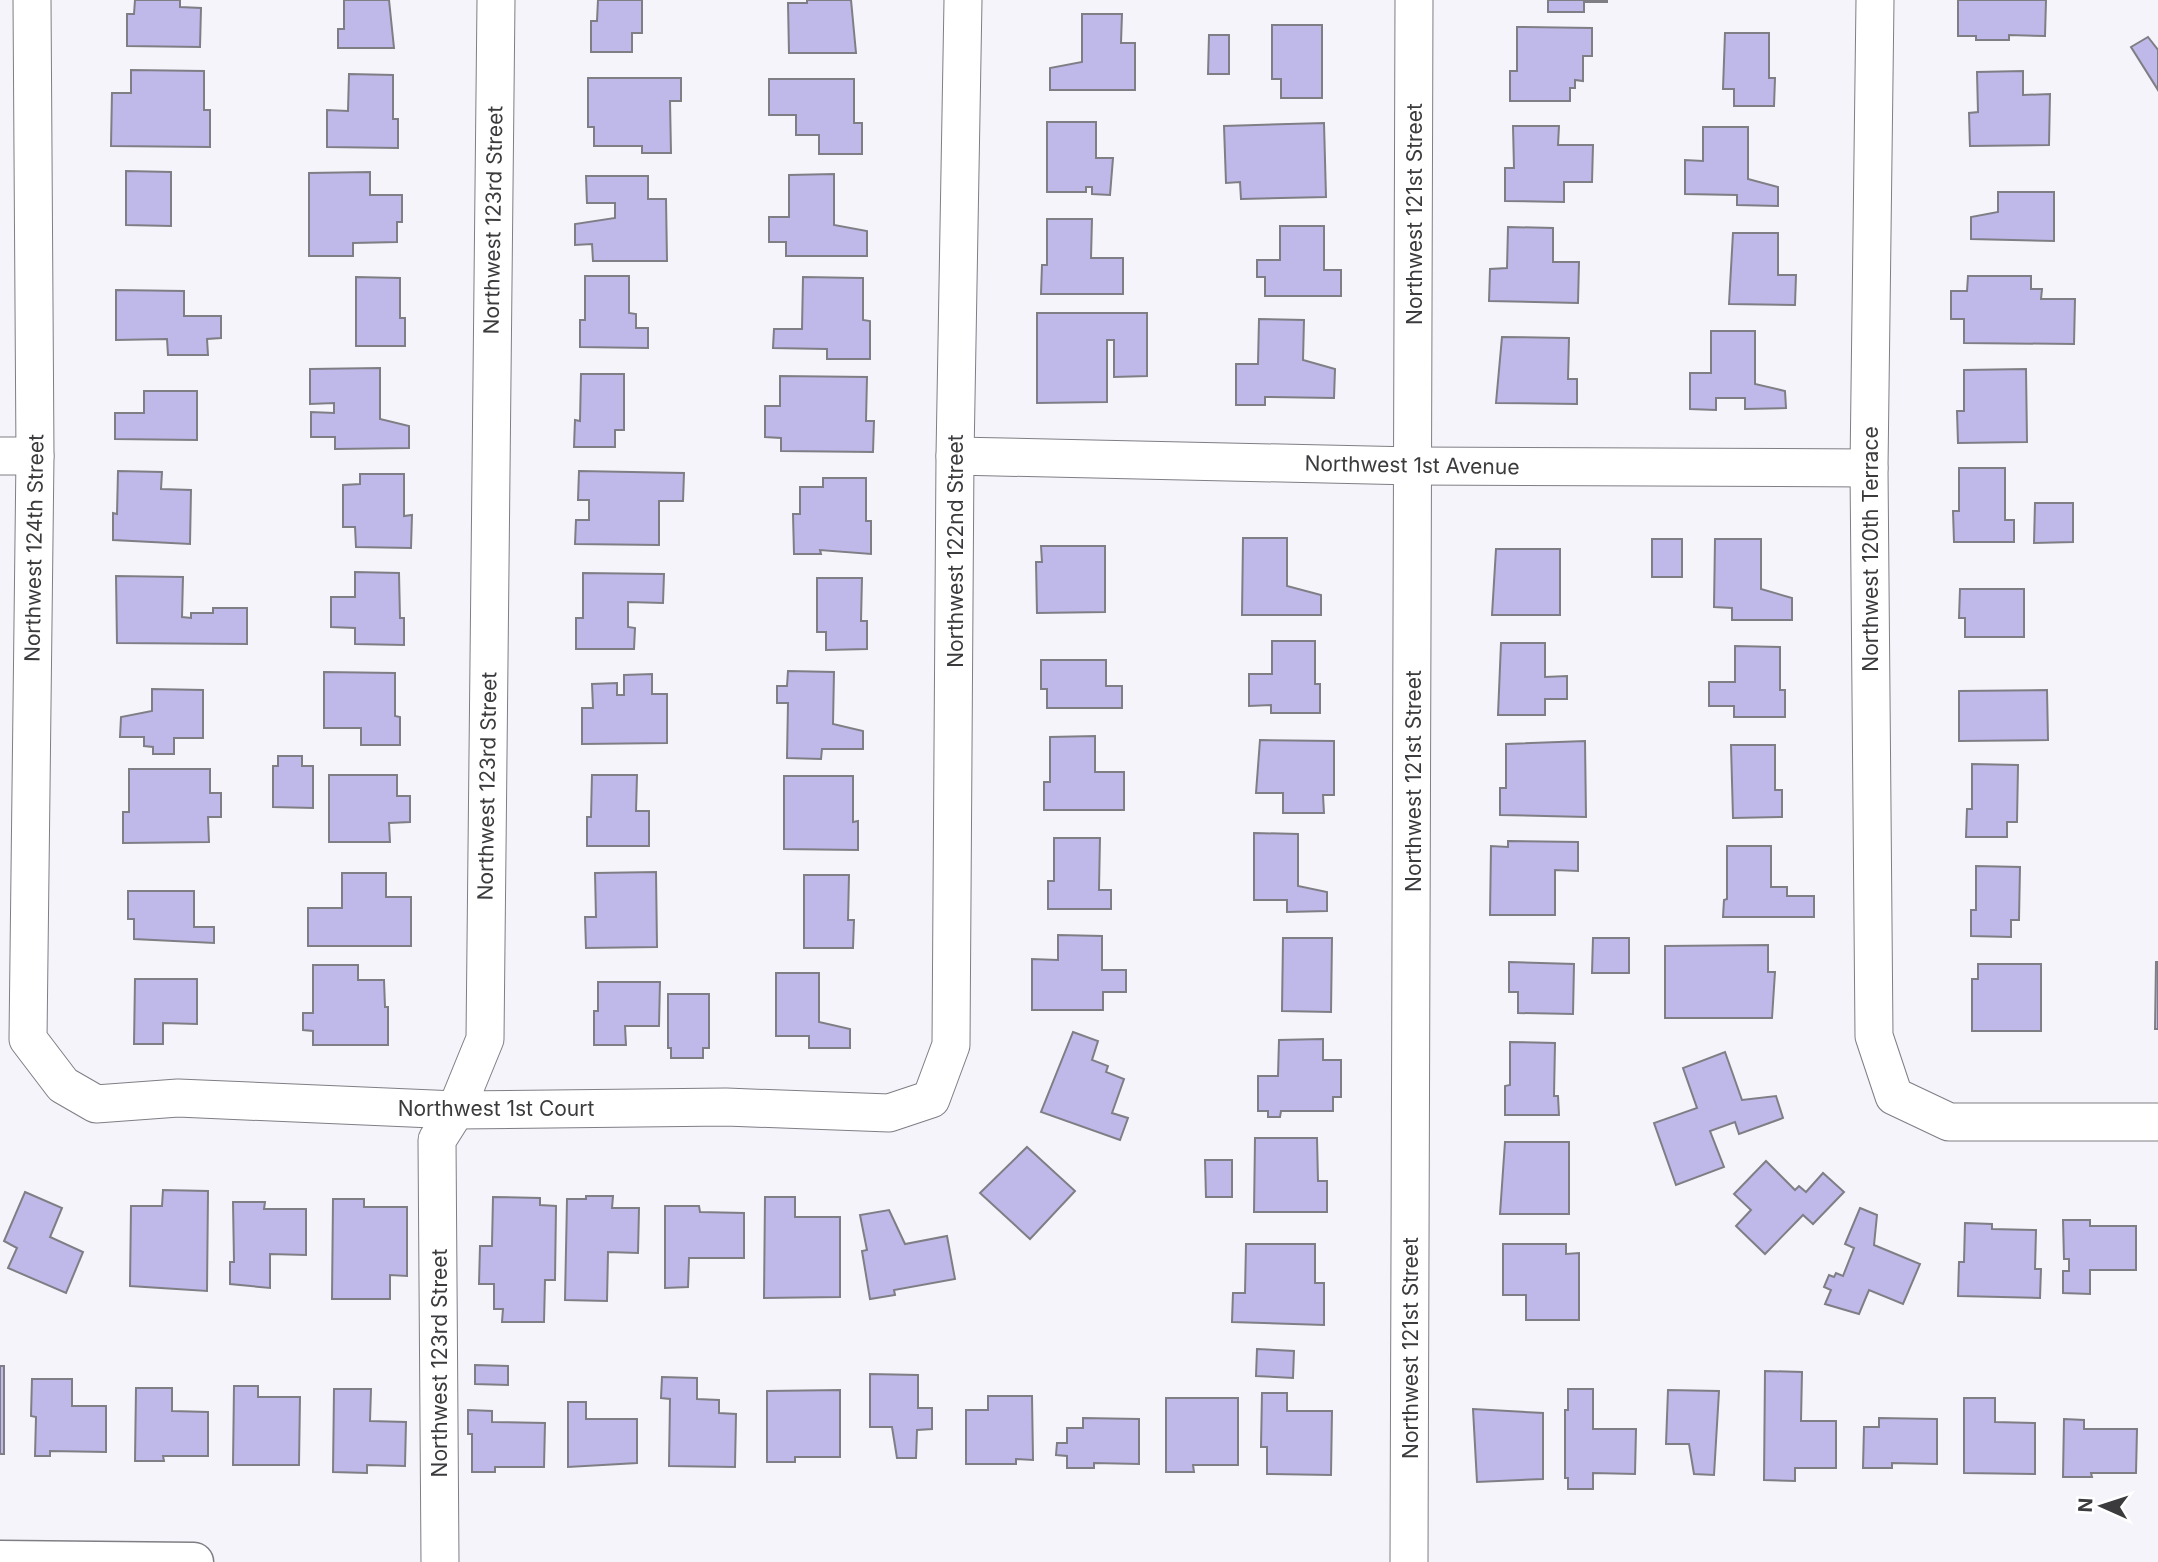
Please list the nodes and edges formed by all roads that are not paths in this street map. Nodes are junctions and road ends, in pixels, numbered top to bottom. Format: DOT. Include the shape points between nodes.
graph roads {
  1 [pos="32,0"];
  2 [pos="496,0"];
  3 [pos="963,0"];
  4 [pos="1414,0"];
  5 [pos="1875,0"];
  6 [pos="18,456"];
  7 [pos="955,456"];
  8 [pos="1414,466"];
  9 [pos="1869,468"];
  10 [pos="63,1085"];
  11 [pos="931,1099"];
  12 [pos="456,1110"];
  13 [pos="2158,1122"];
  14 [pos="0,1560"];
  15 [pos="110,1561"];
  16 [pos="194,1562"];
  17 [pos="440,1562"];
  18 [pos="1409,1562"];
  1 -- 6 [label="street, Northwest 124th Street"];
  2 -- 12 [label="street, Northwest 123rd Street" via="485,1039"];
  3 -- 7 [label="street, Northwest 122nd Street"];
  4 -- 8 [label="street, Northwest 121st Street"];
  5 -- 9 [label="street, Northwest 120th Terrace"];
  6 -- 10 [label="street, Northwest 124th Street" via="28,1039"];
  7 -- 8 [label="street, Northwest 1st Avenue"];
  7 -- 11 [label="street, Northwest 122nd Street" via="951,1045"];
  8 -- 9 [label="street, Northwest 1st Avenue"];
  8 -- 18 [label="street, Northwest 121st Street"];
  9 -- 13 [label="street, Northwest 120th Terrace" via="1874,1036 1894,1096 1949,1122"];
  10 -- 12 [label="street, Northwest 1st Court" via="96,1104 178,1098"];
  11 -- 12 [label="street, Northwest 1st Court" via="889,1113 726,1107"];
  12 -- 17 [label="street, Northwest 123rd Street" via="437,1140"];
  14 -- 15 [label="street"];
  15 -- 16 [label="street"];
}
